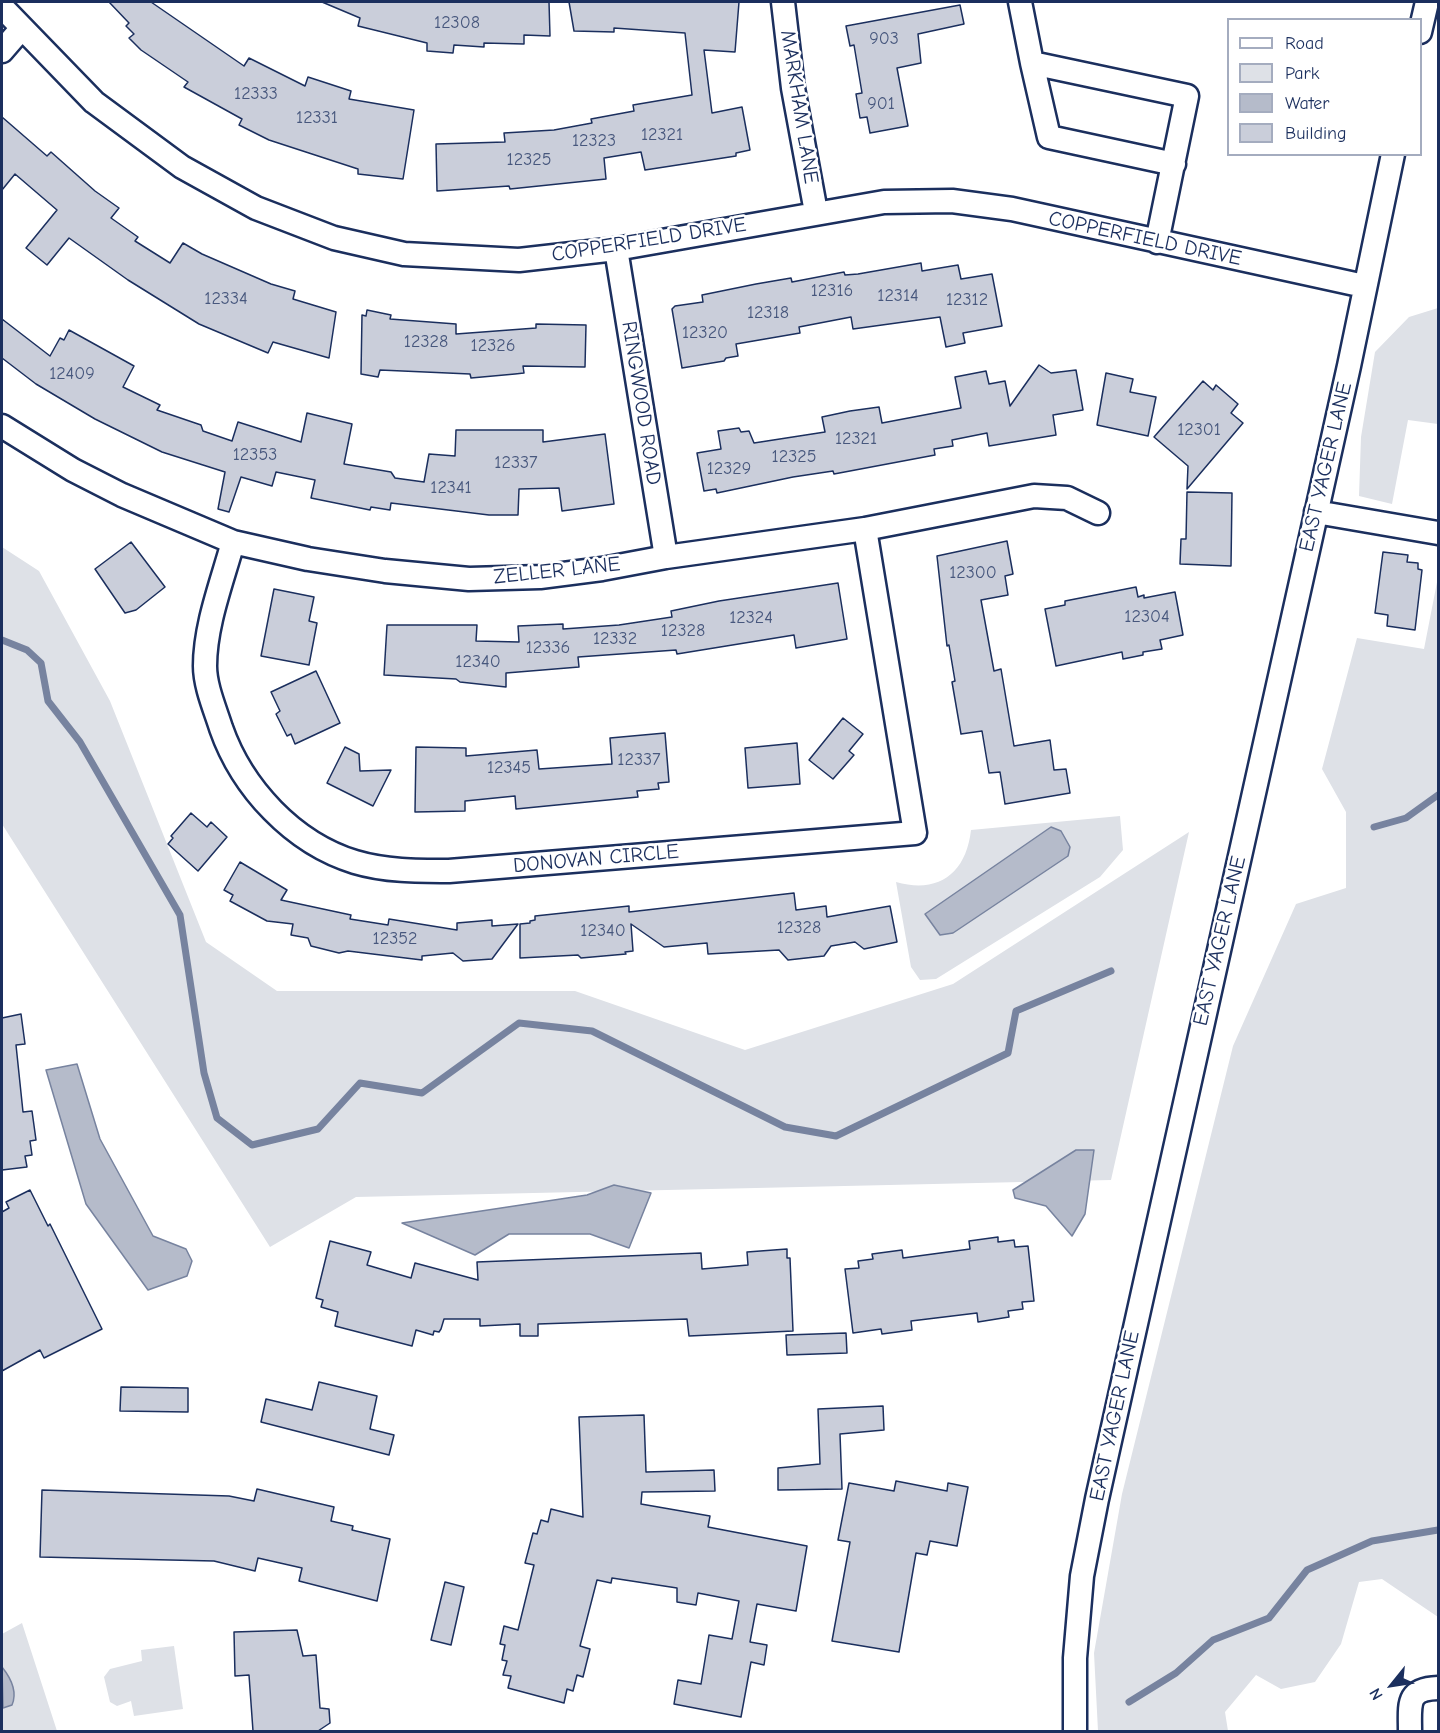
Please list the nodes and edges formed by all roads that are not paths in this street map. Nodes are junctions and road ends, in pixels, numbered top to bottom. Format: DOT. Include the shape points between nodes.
graph roads {
  1 [pos="783,2"];
  2 [pos="1020,2"];
  3 [pos="1427,2"];
  4 [pos="2,7"];
  5 [pos="1422,23"];
  6 [pos="21,29"];
  7 [pos="2,51"];
  8 [pos="1032,63"];
  9 [pos="1393,156"];
  10 [pos="1174,164"];
  11 [pos="816,212"];
  12 [pos="1157,242"];
  13 [pos="616,249"];
  14 [pos="1364,286"];
  15 [pos="2,426"];
  16 [pos="1316,512"];
  17 [pos="1098,513"];
  18 [pos="865,529"];
  19 [pos="1438,533"];
  20 [pos="233,542"];
  21 [pos="666,557"];
  22 [pos="1438,1688"];
  23 [pos="1075,1731"];
  24 [pos="1410,1731"];
  1 -- 11 [label="street, MARKHAM LANE" via="793,88"];
  2 -- 8 [label="street"];
  3 -- 5 [label="street"];
  4 -- 6 [label="street, COPPERFIELD DRIVE"];
  6 -- 7 [label="street"];
  6 -- 13 [label="street, COPPERFIELD DRIVE" via="94,102 182,167 256,208 334,238 404,254 468,259 519,260"];
  8 -- 10 [label="street" via="1049,137"];
  8 -- 10 [label="street" via="1186,96"];
  9 -- 14 [label="street, EAST YAGER LANE"];
  10 -- 12 [label="street"];
  11 -- 12 [label="street, COPPERFIELD DRIVE" via="884,202 951,201 1012,209"];
  11 -- 13 [label="street, COPPERFIELD DRIVE"];
  12 -- 14 [label="street, COPPERFIELD DRIVE"];
  13 -- 21 [label="street, RINGWOOD ROAD"];
  14 -- 16 [label="street, EAST YAGER LANE"];
  15 -- 20 [label="street, ZELLER LANE" via="122,495"];
  16 -- 19 [label="street"];
  16 -- 23 [label="street, EAST YAGER LANE" via="1095,1510 1082,1576 1075,1658"];
  17 -- 18 [label="street, ZELLER LANE" via="1067,498 1034,496"];
  18 -- 20 [label="street, DONOVAN CIRCLE" via="915,833 449,871 399,870 354,861 311,842 280,819 235,761 213,703 205,668 210,625"];
  18 -- 21 [label="street, ZELLER LANE"];
  20 -- 21 [label="street, ZELLER LANE" via="308,559 469,579 540,578"];
  22 -- 24 [label="street" via="1423,1688 1415,1693 1410,1705"];
}
